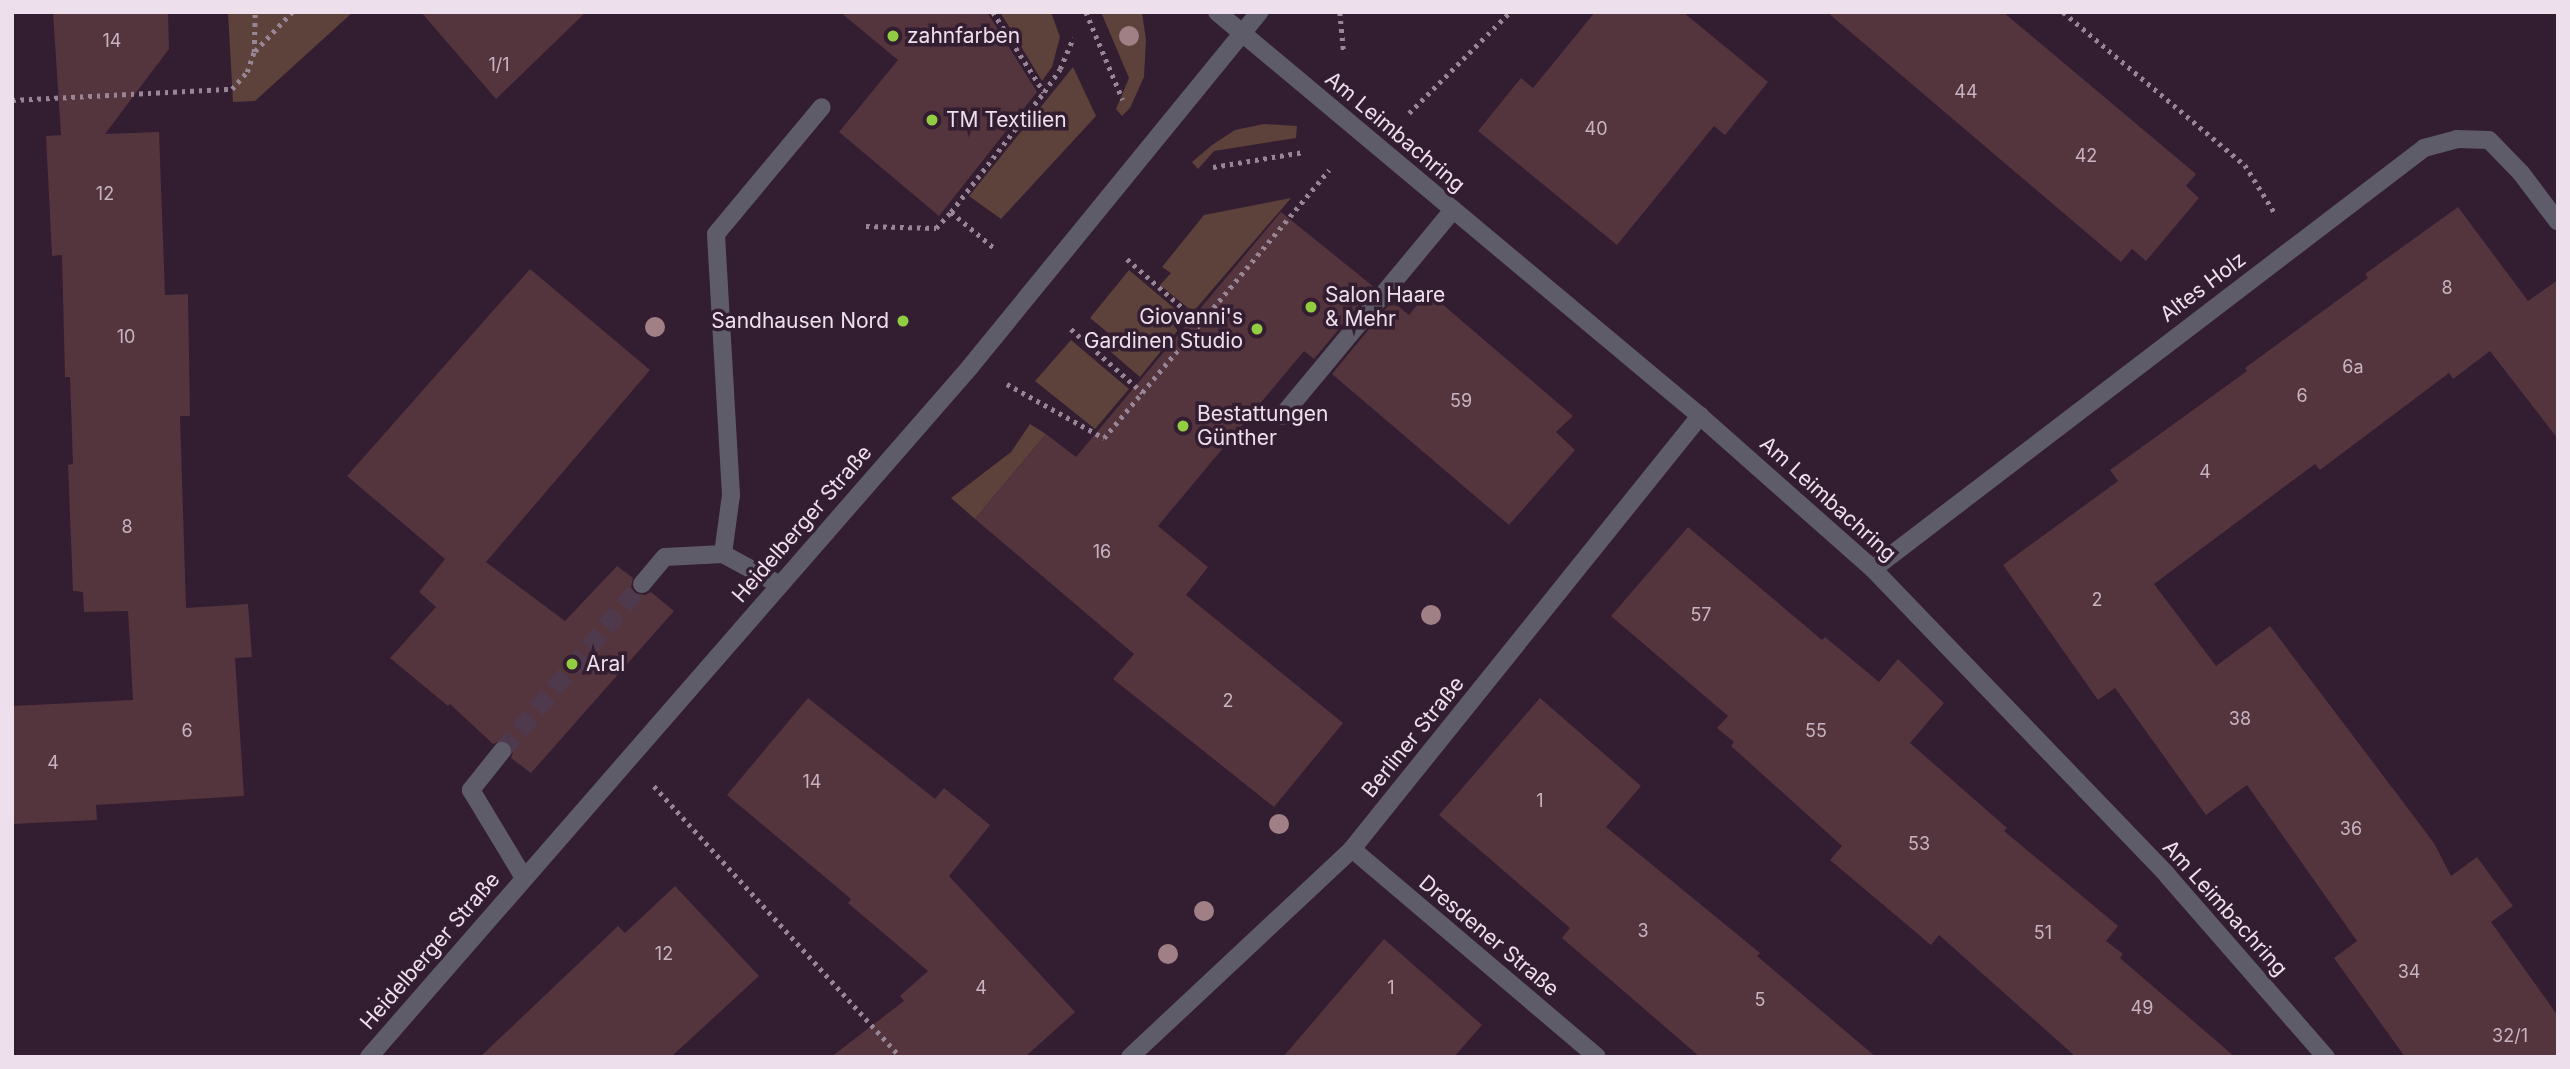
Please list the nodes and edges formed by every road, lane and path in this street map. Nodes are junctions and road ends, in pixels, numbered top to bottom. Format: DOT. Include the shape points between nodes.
graph roads {
  1 [pos="255,12"];
  2 [pos="292,12"];
  3 [pos="993,12"];
  4 [pos="1086,12"];
  5 [pos="1217,12"];
  6 [pos="1260,12"];
  7 [pos="1340,12"];
  8 [pos="1510,12"];
  9 [pos="2063,12"];
  10 [pos="1244,34"];
  11 [pos="1073,38"];
  12 [pos="254,52"];
  13 [pos="1344,54"];
  14 [pos="1044,92"];
  15 [pos="12,100"];
  16 [pos="1123,100"];
  17 [pos="822,107"];
  18 [pos="1409,113"];
  19 [pos="1304,152"];
  20 [pos="1213,166"];
  21 [pos="1329,170"];
  22 [pos="1453,210"];
  23 [pos="951,212"];
  24 [pos="2558,222"];
  25 [pos="866,226"];
  26 [pos="2295,245"];
  27 [pos="993,247"];
  28 [pos="1128,259"];
  29 [pos="1201,324"];
  30 [pos="1071,329"];
  31 [pos="970,367"];
  32 [pos="1143,393"];
  33 [pos="1282,416"];
  34 [pos="1700,416"];
  35 [pos="723,554"];
  36 [pos="1873,569"];
  37 [pos="642,584"];
  38 [pos="780,585"];
  39 [pos="502,751"];
  40 [pos="629,757"];
  41 [pos="1352,849"];
  42 [pos="524,878"];
  43 [pos="369,1057"];
  44 [pos="901,1057"];
  45 [pos="1130,1057"];
  46 [pos="1597,1057"];
  47 [pos="2326,1057"];
  1 -- 12 [label="path"];
  2 -- 12 [label="path"];
  3 -- 14 [label="path"];
  4 -- 16 [label="path"];
  5 -- 10 [label="street, Am Leimbachring"];
  6 -- 10 [label="street, Heidelberger Straße"];
  7 -- 13 [label="path"];
  8 -- 18 [label="path"];
  9 -- 26 [label="path" via="2245,165"];
  10 -- 22 [label="street, Am Leimbachring"];
  10 -- 31 [label="street, Heidelberger Straße"];
  11 -- 14 [label="path"];
  12 -- 15 [label="path" via="247,72 232,89"];
  14 -- 23 [label="path"];
  17 -- 35 [label="street" via="716,234 731,495"];
  19 -- 20 [label="path"];
  21 -- 29 [label="path"];
  22 -- 33 [label="street"];
  22 -- 34 [label="street, Am Leimbachring"];
  23 -- 25 [label="path" via="936,228"];
  23 -- 27 [label="path"];
  24 -- 26 [label="street, Altes Holz" via="2521,173 2488,140 2457,139 2424,148"];
  26 -- 36 [label="street, Altes Holz"];
  28 -- 29 [label="path"];
  29 -- 32 [label="path"];
  30 -- 32 [label="path"];
  31 -- 32 [label="path" via="1020,389 1104,438"];
  31 -- 38 [label="street, Heidelberger Straße"];
  34 -- 36 [label="street, Am Leimbachring"];
  34 -- 41 [label="street, Berliner Straße"];
  35 -- 37 [label="street" via="665,557"];
  35 -- 38 [label="street"];
  36 -- 47 [label="street, Am Leimbachring" via="2167,875"];
  38 -- 40 [label="street, Heidelberger Straße"];
  39 -- 42 [label="street" via="471,790"];
  40 -- 42 [label="street, Heidelberger Straße"];
  40 -- 44 [label="path"];
  41 -- 45 [label="street, Berliner Straße"];
  41 -- 46 [label="street, Dresdener Straße"];
  42 -- 43 [label="street, Heidelberger Straße"];
}
